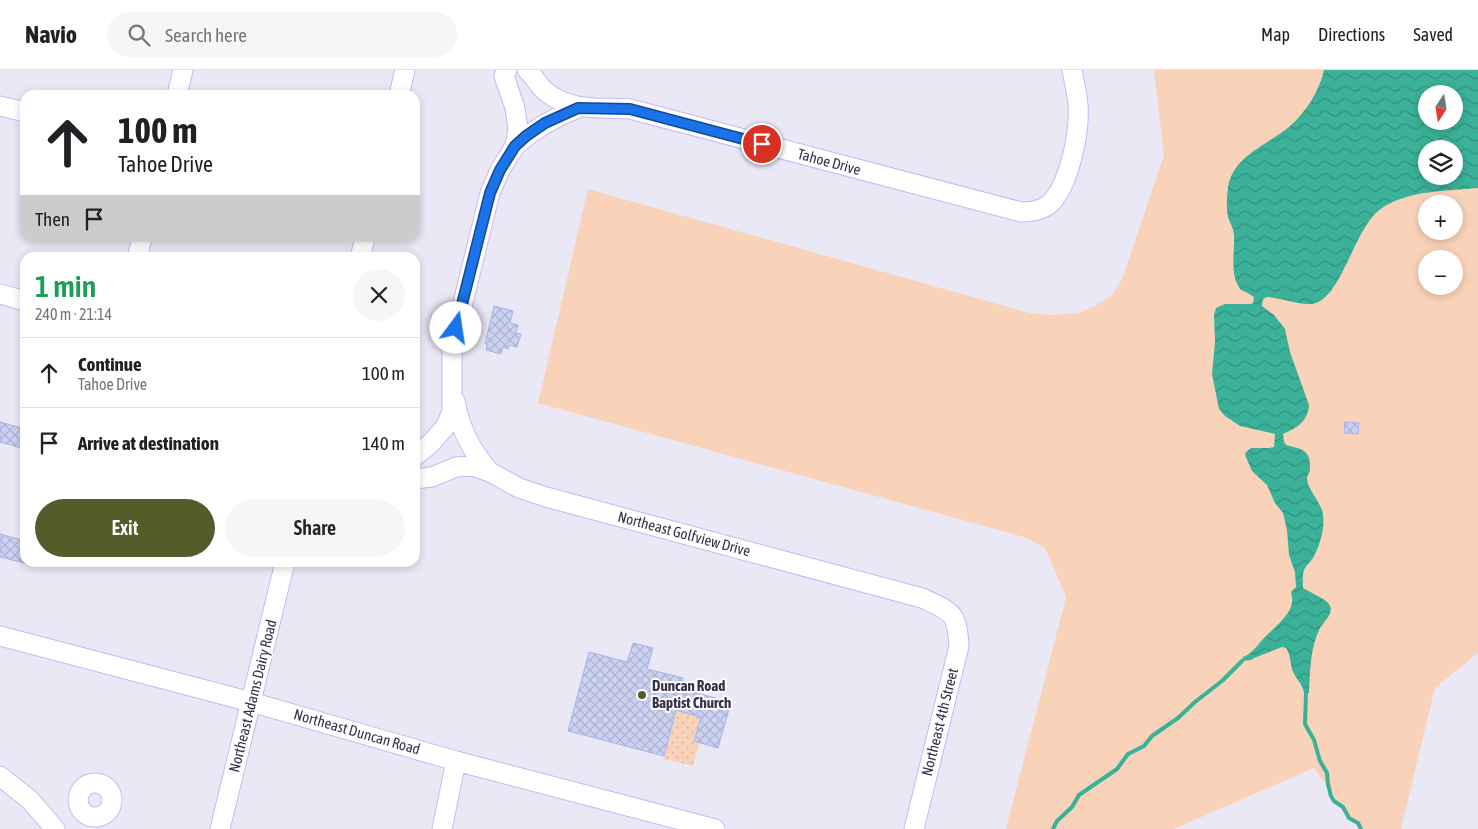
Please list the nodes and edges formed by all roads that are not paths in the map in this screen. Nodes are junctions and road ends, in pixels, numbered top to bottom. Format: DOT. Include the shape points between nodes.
graph roads {
  1 [pos="183,70"];
  2 [pos="405,70"];
  3 [pos="527,70"];
  4 [pos="1072,70"];
  5 [pos="506,75"];
  6 [pos="178,90"];
  7 [pos="400,90"];
  8 [pos="0,106"];
  9 [pos="578,108"];
  10 [pos="20,111"];
  11 [pos="515,146"];
  12 [pos="0,294"];
  13 [pos="20,300"];
  14 [pos="453,390"];
  15 [pos="420,452"];
  16 [pos="490,472"];
  17 [pos="420,478"];
  18 [pos="284,567"];
  19 [pos="952,615"];
  20 [pos="0,636"];
  21 [pos="251,702"];
  22 [pos="456,761"];
  23 [pos="0,776"];
  24 [pos="80,808"];
  25 [pos="55,827"];
  26 [pos="220,829"];
  27 [pos="442,829"];
  28 [pos="715,829"];
  29 [pos="914,829"];
  1 -- 6 [label="street"];
  2 -- 7 [label="street"];
  3 -- 9 [label="street, Tahoe Drive" via="544,90"];
  4 -- 9 [label="street, Tahoe Drive" via="1078,106 1068,171 1059,194 1047,206 1033,212 1021,212 630,109"];
  5 -- 11 [label="street" via="518,129"];
  8 -- 10 [label="street"];
  9 -- 11 [label="street, Tahoe Drive" via="545,123"];
  11 -- 14 [label="street" via="500,170 484,213 452,348"];
  12 -- 13 [label="street"];
  14 -- 15 [label="street" via="452,411 446,426"];
  14 -- 16 [label="street" via="460,424 471,449"];
  16 -- 17 [label="street, Northeast Golfview Drive" via="472,466 456,467 432,477"];
  16 -- 19 [label="street, Northeast Golfview Drive" via="519,488 546,497 922,598"];
  18 -- 21 [label="street, Northeast Adams Dairy Road"];
  19 -- 29 [label="street, Northeast 4th Street" via="958,626 959,646"];
  20 -- 21 [label="street, Northeast Duncan Road"];
  21 -- 22 [label="street, Northeast Duncan Road"];
  21 -- 26 [label="street, Northeast Adams Dairy Road"];
  22 -- 27 [label="street"];
  22 -- 28 [label="street, Northeast Duncan Road"];
  23 -- 25 [label="street" via="30,800"];
  24 -- 25 [label="street"];
}
